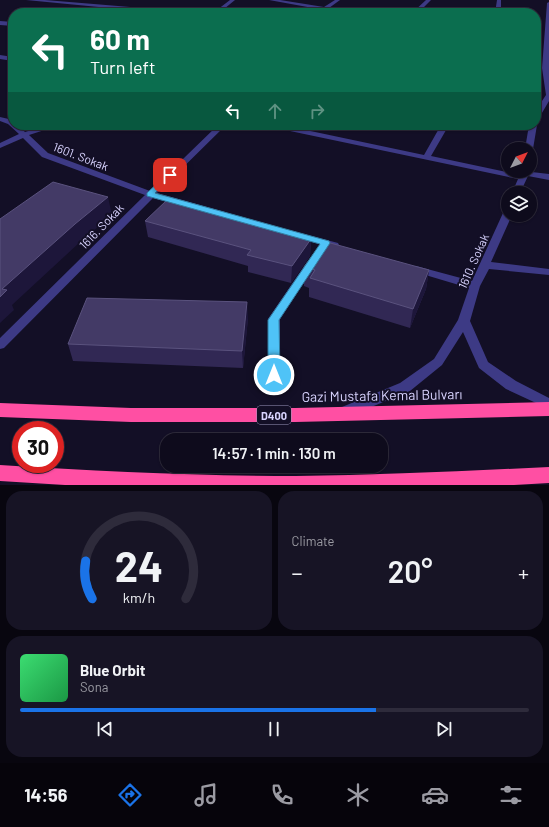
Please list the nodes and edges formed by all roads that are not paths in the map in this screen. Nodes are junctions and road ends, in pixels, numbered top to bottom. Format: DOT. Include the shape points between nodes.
graph roads {
  1 [pos="28,0"];
  2 [pos="233,0"];
  3 [pos="271,0"];
  4 [pos="338,0"];
  5 [pos="429,0"];
  6 [pos="549,2"];
  7 [pos="121,8"];
  8 [pos="223,8"];
  9 [pos="322,8"];
  10 [pos="420,8"];
  11 [pos="548,30"];
  12 [pos="547,68"];
  13 [pos="541,108"];
  14 [pos="18,130"];
  15 [pos="39,130"];
  16 [pos="217,130"];
  17 [pos="310,130"];
  18 [pos="442,130"];
  19 [pos="532,130"];
  20 [pos="22,135"];
  21 [pos="530,142"];
  22 [pos="0,146"];
  23 [pos="426,157"];
  24 [pos="501,170"];
  25 [pos="537,176"];
  26 [pos="549,177"];
  27 [pos="150,194"];
  28 [pos="234,217"];
  29 [pos="504,222"];
  30 [pos="280,230"];
  31 [pos="326,243"];
  32 [pos="341,247"];
  33 [pos="408,266"];
  34 [pos="485,266"];
  35 [pos="549,272"];
  36 [pos="474,286"];
  37 [pos="464,321"];
  38 [pos="0,345"];
  39 [pos="274,375"];
  40 [pos="549,404"];
  41 [pos="549,409"];
  42 [pos="0,410"];
  43 [pos="340,414"];
  44 [pos="0,473"];
  45 [pos="549,475"];
  46 [pos="523,481"];
  1 -- 7 [label="street"];
  2 -- 8 [label="street"];
  3 -- 9 [label="street"];
  4 -- 9 [label="street"];
  5 -- 10 [label="street"];
  6 -- 11 [label="street"];
  11 -- 12 [label="street"];
  12 -- 13 [label="street" via="544,86 549,95"];
  14 -- 20 [label="street, 1601. Sokak"];
  15 -- 20 [label="street"];
  16 -- 27 [label="street, 1616. Sokak"];
  17 -- 23 [label="street"];
  18 -- 23 [label="street"];
  19 -- 21 [label="street"];
  20 -- 22 [label="street"];
  20 -- 27 [label="street, 1601. Sokak" via="45,155"];
  23 -- 24 [label="street"];
  25 -- 26 [label="street"];
  27 -- 28 [label="street, 1601. Sokak"];
  27 -- 38 [label="street, 1616. Sokak"];
  29 -- 34 [label="street, 1610. Sokak"];
  30 -- 31 [label="street"];
  31 -- 32 [label="street"];
  31 -- 39 [label="street" via="274,320"];
  33 -- 36 [label="street"];
  34 -- 35 [label="street"];
  34 -- 36 [label="street, 1610. Sokak"];
  36 -- 37 [label="street, 1610. Sokak"];
  37 -- 40 [label="street" via="483,365 511,385"];
  37 -- 43 [label="street, 1610. Sokak" via="438,362 405,387"];
  41 -- 43 [label="highway, Gazi Mustafa Kemal Bulvarı / D400"];
  42 -- 43 [label="highway, Gazi Mustafa Kemal Bulvarı / D400" via="131,415"];
  44 -- 46 [label="highway" via="136,482 295,484"];
  45 -- 46 [label="highway"];
}
